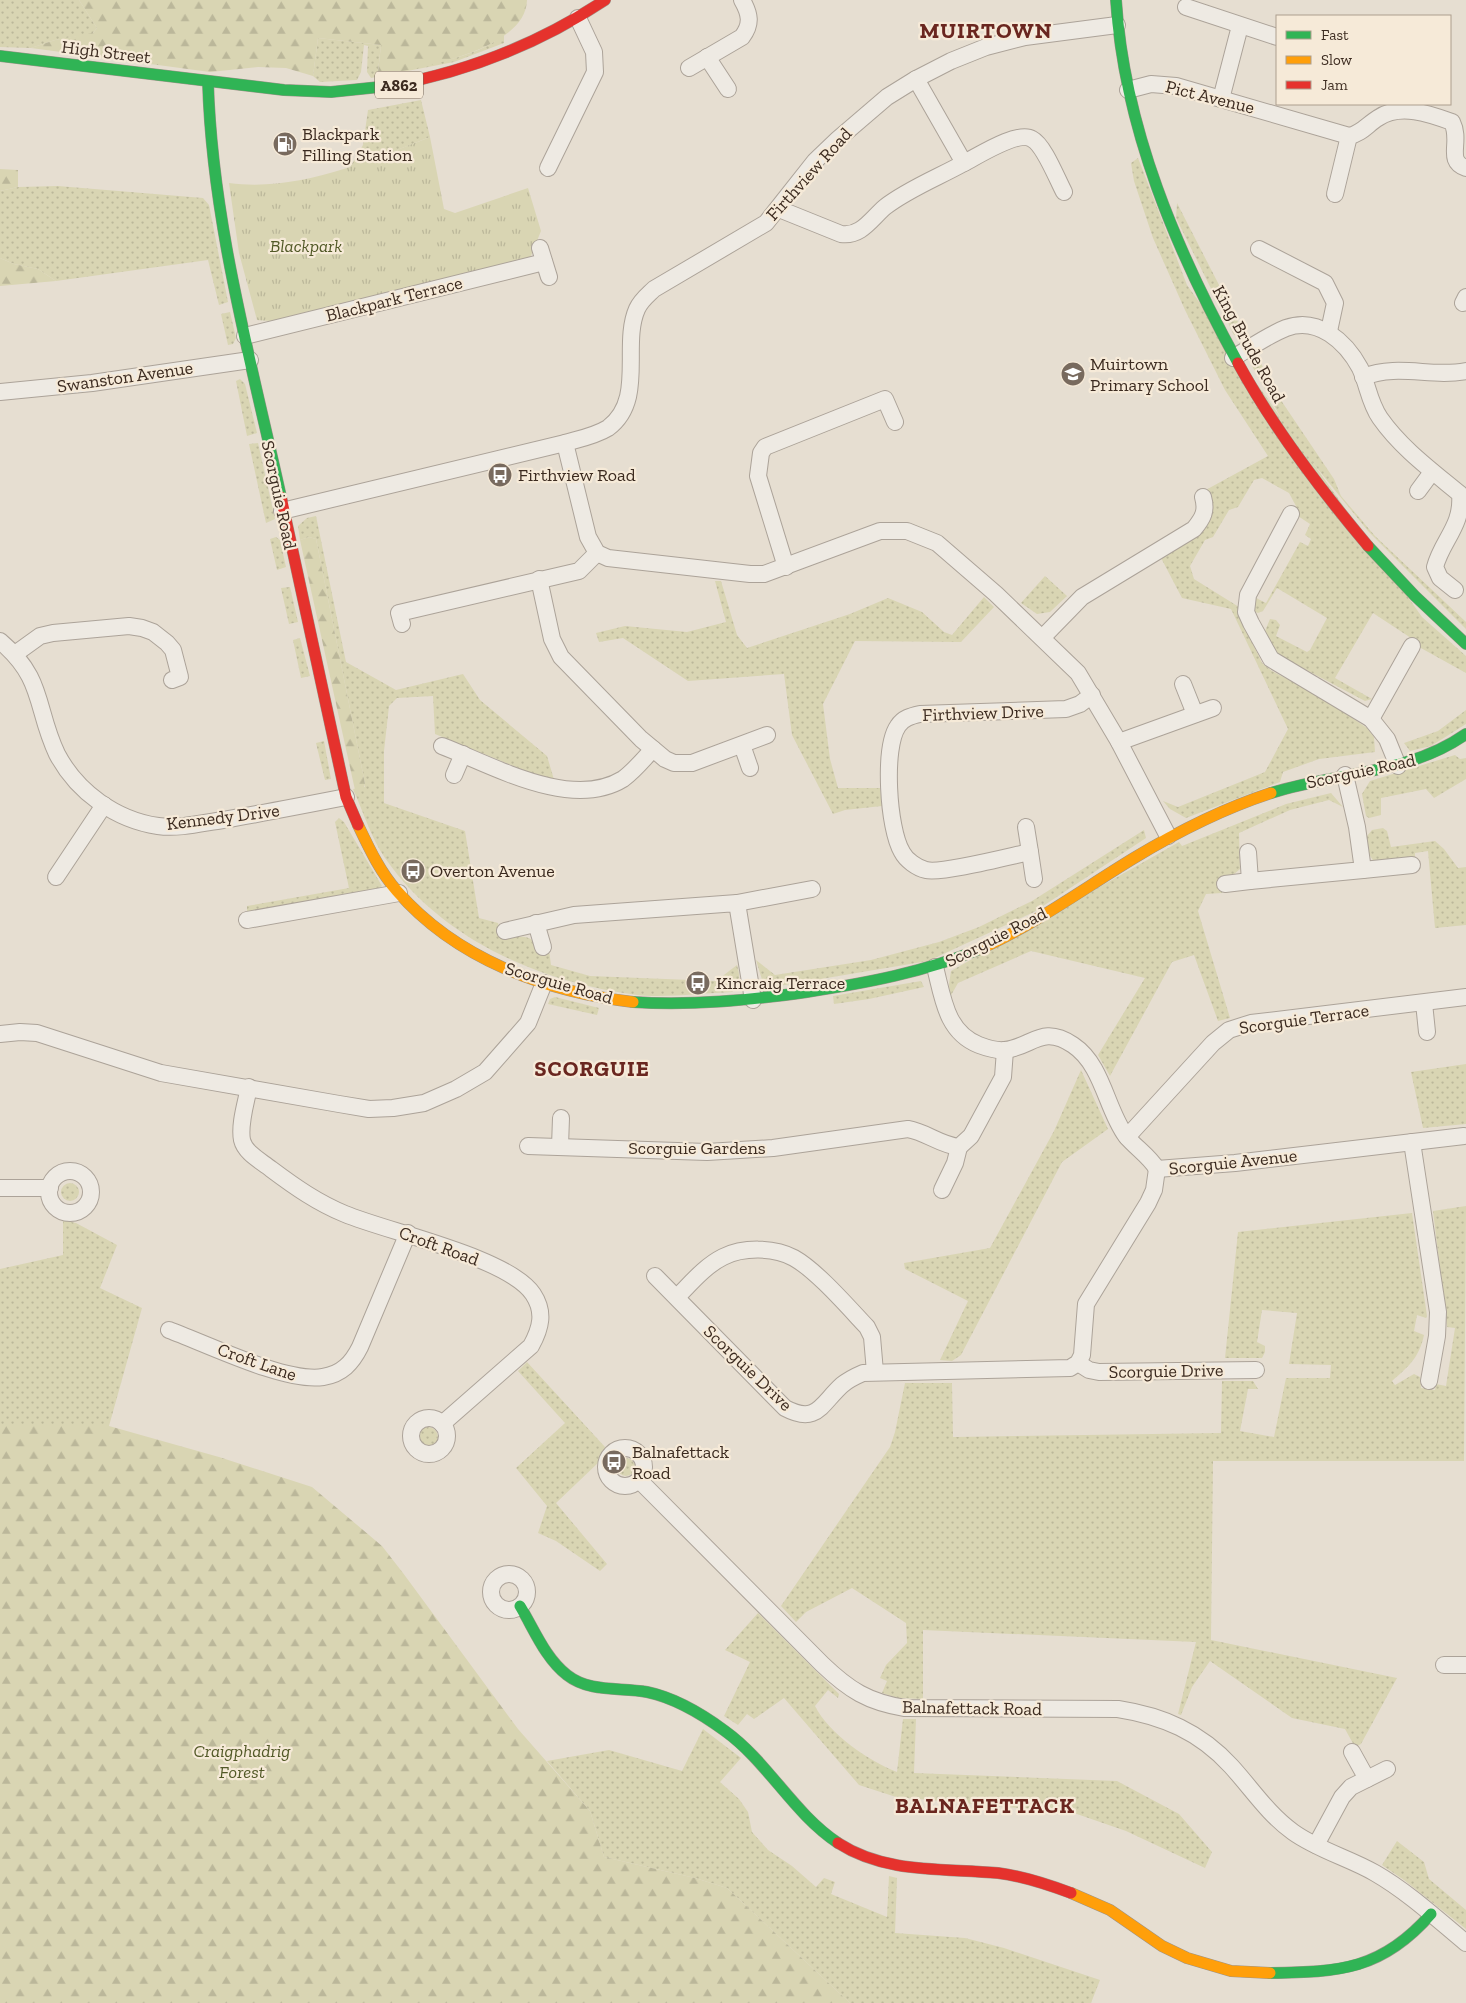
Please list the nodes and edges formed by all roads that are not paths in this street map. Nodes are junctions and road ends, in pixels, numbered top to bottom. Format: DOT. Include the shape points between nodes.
graph roads {
  1 [pos="605,0"];
  2 [pos="742,0"];
  3 [pos="1116,0"];
  4 [pos="1186,7"];
  5 [pos="578,18"];
  6 [pos="1117,24"];
  7 [pos="1240,26"];
  8 [pos="1276,36"];
  9 [pos="0,56"];
  10 [pos="707,57"];
  11 [pos="689,68"];
  12 [pos="916,79"];
  13 [pos="208,82"];
  14 [pos="728,89"];
  15 [pos="1128,90"];
  16 [pos="1221,99"];
  17 [pos="1349,136"];
  18 [pos="964,163"];
  19 [pos="548,168"];
  20 [pos="1466,168"];
  21 [pos="1064,192"];
  22 [pos="1335,194"];
  23 [pos="780,209"];
  24 [pos="1260,249"];
  25 [pos="544,262"];
  26 [pos="1329,331"];
  27 [pos="245,336"];
  28 [pos="1234,358"];
  29 [pos="250,360"];
  30 [pos="1466,371"];
  31 [pos="1363,377"];
  32 [pos="0,392"];
  33 [pos="895,422"];
  34 [pos="564,443"];
  35 [pos="1432,472"];
  36 [pos="1418,491"];
  37 [pos="1203,497"];
  38 [pos="282,511"];
  39 [pos="1291,514"];
  40 [pos="597,552"];
  41 [pos="786,567"];
  42 [pos="539,579"];
  43 [pos="1455,590"];
  44 [pos="402,624"];
  45 [pos="1043,637"];
  46 [pos="0,641"];
  47 [pos="1466,644"];
  48 [pos="1412,646"];
  49 [pos="15,654"];
  50 [pos="172,680"];
  51 [pos="1183,684"];
  52 [pos="1092,695"];
  53 [pos="1213,708"];
  54 [pos="1195,714"];
  55 [pos="1371,719"];
  56 [pos="767,735"];
  57 [pos="1119,742"];
  58 [pos="1463,742"];
  59 [pos="742,745"];
  60 [pos="442,746"];
  61 [pos="652,750"];
  62 [pos="463,754"];
  63 [pos="1398,766"];
  64 [pos="750,768"];
  65 [pos="454,775"];
  66 [pos="1345,775"];
  67 [pos="346,797"];
  68 [pos="104,805"];
  69 [pos="1026,827"];
  70 [pos="1168,836"];
  71 [pos="1030,852"];
  72 [pos="1248,852"];
  73 [pos="1412,865"];
  74 [pos="1364,870"];
  75 [pos="56,878"];
  76 [pos="1034,879"];
  77 [pos="1250,881"];
  78 [pos="1225,884"];
  79 [pos="812,889"];
  80 [pos="399,893"];
  81 [pos="737,903"];
  82 [pos="247,920"];
  83 [pos="536,923"];
  84 [pos="505,931"];
  85 [pos="544,947"];
  86 [pos="935,967"];
  87 [pos="544,983"];
  88 [pos="1466,997"];
  89 [pos="753,1000"];
  90 [pos="1424,1003"];
  91 [pos="1427,1032"];
  92 [pos="0,1034"];
  93 [pos="1006,1050"];
  94 [pos="249,1087"];
  95 [pos="561,1118"];
  96 [pos="1127,1136"];
  97 [pos="1464,1136"];
  98 [pos="1412,1142"];
  99 [pos="528,1146"];
  100 [pos="560,1146"];
  101 [pos="959,1147"];
  102 [pos="1157,1169"];
  103 [pos="0,1188"];
  104 [pos="50,1188"];
  105 [pos="942,1190"];
  106 [pos="408,1234"];
  107 [pos="655,1276"];
  108 [pos="677,1297"];
  109 [pos="170,1330"];
  110 [pos="1078,1363"];
  111 [pos="1256,1370"];
  112 [pos="875,1372"];
  113 [pos="1429,1381"];
  114 [pos="442,1424"];
  115 [pos="639,1480"];
  116 [pos="520,1606"];
  117 [pos="1444,1665"];
  118 [pos="1466,1665"];
  119 [pos="1352,1752"];
  120 [pos="1387,1769"];
  121 [pos="1367,1779"];
  122 [pos="1316,1846"];
  123 [pos="1431,1914"];
  124 [pos="1466,1943"];
  1 -- 5 [label="street, A862"];
  2 -- 10 [label="street" via="750,20 748,30 742,37"];
  3 -- 6 [label="street, King Brude Road"];
  4 -- 7 [label="street"];
  5 -- 13 [label="street, A862" via="492,58 421,80 377,89 321,92"];
  5 -- 19 [label="street" via="594,52 595,72"];
  6 -- 12 [label="street, Firthview Road" via="1024,37 986,47"];
  6 -- 15 [label="street, King Brude Road" via="1120,58"];
  7 -- 8 [label="street"];
  7 -- 16 [label="street"];
  9 -- 13 [label="street, High Street / A862"];
  10 -- 11 [label="street"];
  10 -- 14 [label="street"];
  12 -- 18 [label="street"];
  12 -- 23 [label="street, Firthview Road" via="887,97 838,139"];
  13 -- 27 [label="street, Scorguie Road" via="209,122 222,227"];
  15 -- 16 [label="street, Pict Avenue" via="1162,84"];
  15 -- 28 [label="street, King Brude Road" via="1143,146 1174,232 1213,321"];
  16 -- 17 [label="street, Pict Avenue"];
  17 -- 20 [label="street" via="1357,135 1379,116 1395,110 1430,114 1452,122 1458,136 1454,158 1456,163"];
  17 -- 22 [label="street"];
  18 -- 21 [label="street" via="1012,139 1032,138"];
  18 -- 23 [label="street" via="888,205 850,236"];
  23 -- 34 [label="street, Firthview Road" via="766,223 654,289 643,299 636,310 629,390 621,413 608,428"];
  24 -- 26 [label="street" via="1299,260 1325,283 1335,303"];
  25 -- 27 [label="street, Blackpark Terrace"];
  26 -- 28 [label="street" via="1317,327 1288,327"];
  26 -- 31 [label="street" via="1352,357"];
  27 -- 29 [label="street, Scorguie Road"];
  28 -- 47 [label="street, King Brude Road" via="1288,448 1325,497 1384,565"];
  29 -- 32 [label="street, Swanston Avenue" via="92,383"];
  29 -- 38 [label="street, Scorguie Road"];
  30 -- 31 [label="street" via="1390,369"];
  31 -- 35 [label="street" via="1379,417 1405,448"];
  33 -- 41 [label="street" via="885,399 765,447 758,476"];
  34 -- 38 [label="street, Firthview Road"];
  34 -- 40 [label="street" via="588,537"];
  35 -- 36 [label="street"];
  35 -- 43 [label="street" via="1460,494 1455,529 1435,567 1440,578"];
  37 -- 45 [label="street" via="1206,508 1194,529 1082,597"];
  38 -- 67 [label="street, Scorguie Road"];
  39 -- 55 [label="street" via="1248,595 1246,612 1271,659"];
  40 -- 41 [label="street" via="620,560 750,574 764,574"];
  40 -- 42 [label="street" via="579,571"];
  41 -- 45 [label="street" via="880,531 907,531 938,543 951,553"];
  42 -- 44 [label="street" via="399,613"];
  42 -- 61 [label="street" via="552,639 561,657"];
  45 -- 52 [label="street" via="1078,673"];
  46 -- 49 [label="street, Kennedy Drive"];
  48 -- 55 [label="street"];
  49 -- 50 [label="street" via="40,636 52,633 129,626 142,628 160,637 172,650 180,677"];
  49 -- 68 [label="street, Kennedy Drive" via="38,690 50,736 68,771 86,792"];
  51 -- 54 [label="street"];
  52 -- 57 [label="street"];
  52 -- 71 [label="street, Firthview Drive" via="1066,709 908,716 893,733 889,792 896,835 902,852 911,863 926,870 942,870"];
  53 -- 54 [label="street"];
  54 -- 57 [label="street"];
  55 -- 63 [label="street" via="1387,739"];
  56 -- 59 [label="street"];
  57 -- 70 [label="street"];
  58 -- 63 [label="street, Scorguie Road"];
  59 -- 61 [label="street" via="705,760 683,764 665,759"];
  59 -- 64 [label="street"];
  60 -- 62 [label="street"];
  61 -- 62 [label="street" via="622,779 593,789 573,790 542,785"];
  62 -- 65 [label="street"];
  63 -- 66 [label="street, Scorguie Road"];
  66 -- 70 [label="street, Scorguie Road" via="1262,796"];
  66 -- 74 [label="street"];
  67 -- 68 [label="street, Kennedy Drive" via="184,826 138,822"];
  67 -- 80 [label="street, Scorguie Road" via="366,845"];
  68 -- 75 [label="street"];
  69 -- 71 [label="street"];
  70 -- 86 [label="street, Scorguie Road" via="1040,916 989,944"];
  71 -- 76 [label="street"];
  72 -- 77 [label="street"];
  73 -- 74 [label="street"];
  74 -- 77 [label="street"];
  77 -- 78 [label="street"];
  79 -- 81 [label="street"];
  80 -- 82 [label="street"];
  80 -- 87 [label="street, Scorguie Road" via="424,918 476,954"];
  81 -- 83 [label="street" via="574,915"];
  81 -- 89 [label="street"];
  83 -- 84 [label="street"];
  83 -- 85 [label="street"];
  86 -- 89 [label="street, Scorguie Road"];
  86 -- 93 [label="street, Scorguie Avenue" via="947,1014 956,1029 968,1040 987,1048"];
  87 -- 89 [label="street, Scorguie Road" via="604,999 630,1002 688,1004"];
  87 -- 94 [label="street" via="528,1023 485,1072 424,1103 369,1109"];
  88 -- 90 [label="street, Scorguie Terrace"];
  90 -- 91 [label="street"];
  90 -- 96 [label="street, Scorguie Terrace" via="1251,1023 1229,1030 1213,1043 1160,1104"];
  92 -- 94 [label="street" via="37,1033 161,1073"];
  93 -- 96 [label="street, Scorguie Avenue" via="1045,1036 1073,1045 1086,1056"];
  93 -- 101 [label="street" via="1003,1077 971,1136"];
  94 -- 106 [label="street, Croft Road" via="242,1135 254,1156 321,1204"];
  95 -- 100 [label="street"];
  96 -- 102 [label="street, Scorguie Avenue"];
  97 -- 98 [label="street, Scorguie Avenue"];
  98 -- 102 [label="street, Scorguie Avenue"];
  98 -- 113 [label="street" via="1438,1312"];
  99 -- 100 [label="street, Scorguie Gardens"];
  100 -- 101 [label="street, Scorguie Gardens" via="707,1152 773,1148 908,1130"];
  101 -- 105 [label="street"];
  102 -- 110 [label="street" via="1148,1203 1086,1304 1083,1345"];
  103 -- 104 [label="street"];
  106 -- 109 [label="street, Croft Lane" via="360,1347 352,1362 340,1372 325,1377 296,1377"];
  106 -- 114 [label="street, Croft Road" via="474,1258 523,1283 538,1303 542,1316 539,1332 531,1346"];
  107 -- 108 [label="street, Scorguie Drive"];
  108 -- 112 [label="street, Scorguie Drive" via="785,1408 796,1414 809,1415 843,1384 863,1373"];
  108 -- 112 [label="street" via="707,1267 724,1256 759,1249 794,1258 867,1327 872,1337"];
  110 -- 111 [label="street, Scorguie Drive" via="1099,1372"];
  110 -- 112 [label="street, Scorguie Drive" via="1059,1369"];
  115 -- 122 [label="street, Balnafettack Road" via="842,1684 858,1694 882,1704 905,1708 1118,1709 1154,1716 1191,1732 1212,1747 1279,1821"];
  116 -- 123 [label="street" via="567,1676 586,1685 661,1696 707,1718 747,1749 806,1818 825,1835 871,1860 922,1870 1021,1877 1044,1883 1108,1909 1174,1952 1219,1969 1295,1972 1337,1970 1362,1964 1405,1942"];
  117 -- 118 [label="street"];
  119 -- 121 [label="street"];
  120 -- 121 [label="street"];
  121 -- 122 [label="street" via="1351,1787 1342,1797"];
  122 -- 123 [label="street, Balnafettack Road" via="1373,1872"];
  123 -- 124 [label="street, Balnafettack Road"];
}
